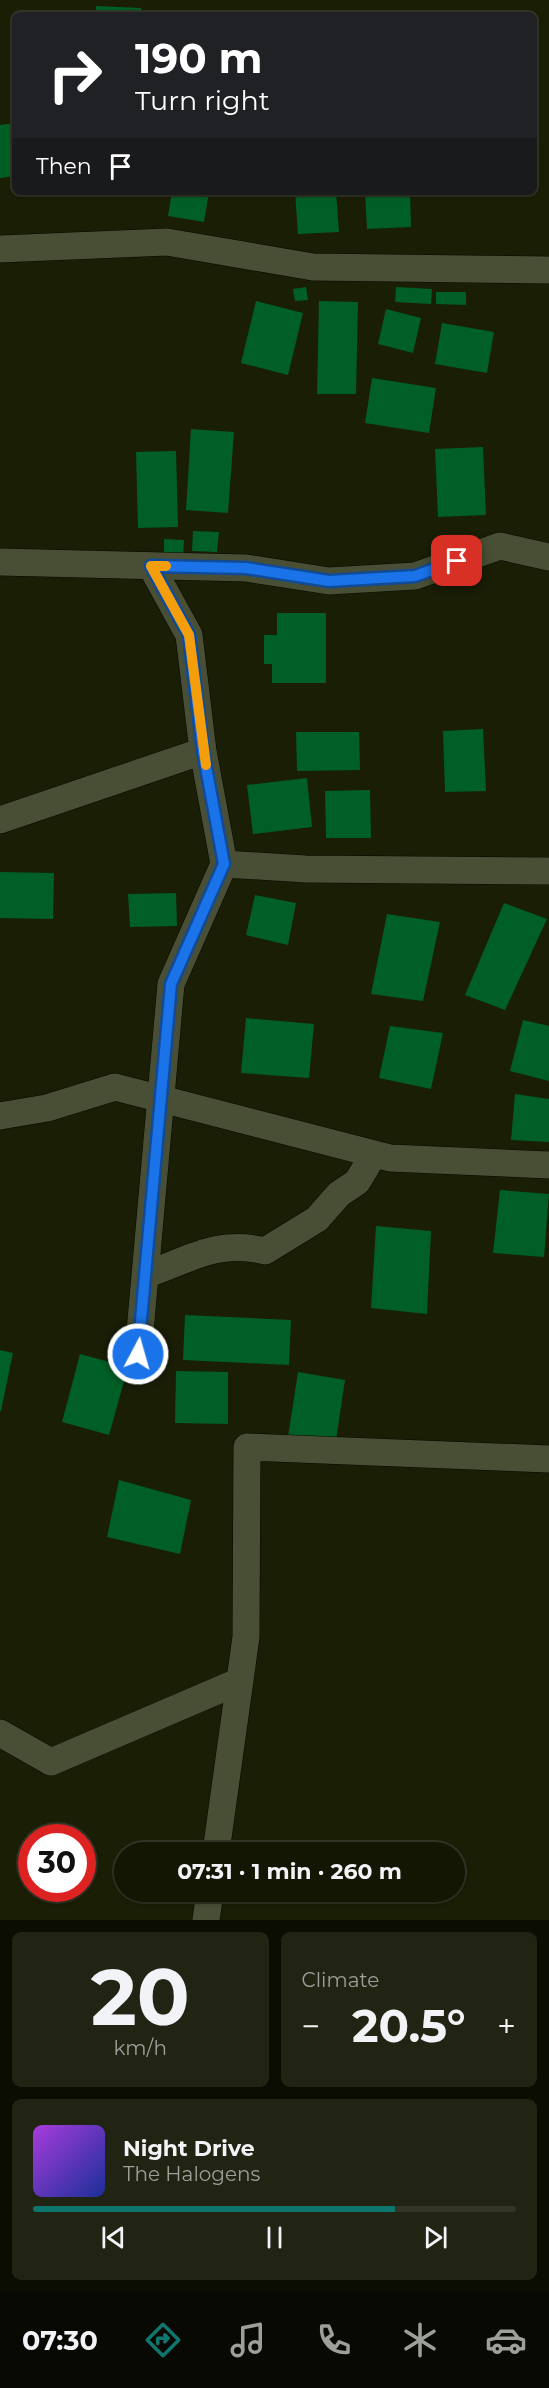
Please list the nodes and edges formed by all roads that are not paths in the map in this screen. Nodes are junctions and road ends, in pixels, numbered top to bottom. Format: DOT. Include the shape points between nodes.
graph roads {
  1 [pos="0,249"];
  2 [pos="549,270"];
  3 [pos="549,556"];
  4 [pos="0,562"];
  5 [pos="151,566"];
  6 [pos="203,751"];
  7 [pos="0,820"];
  8 [pos="224,864"];
  9 [pos="549,871"];
  10 [pos="162,1099"];
  11 [pos="0,1116"];
  12 [pos="374,1154"];
  13 [pos="549,1166"];
  14 [pos="146,1275"];
  15 [pos="138,1354"];
  16 [pos="549,1459"];
  17 [pos="240,1681"];
  18 [pos="0,1732"];
  19 [pos="217,1842"];
  20 [pos="209,1902"];
  21 [pos="206,1920"];
  1 -- 2 [label="street" via="167,242 313,267"];
  3 -- 5 [label="street" via="500,546 415,576 329,581 246,568"];
  4 -- 5 [label="street"];
  5 -- 6 [label="street" via="189,635"];
  6 -- 7 [label="street"];
  6 -- 8 [label="street"];
  8 -- 9 [label="street" via="306,869"];
  8 -- 10 [label="street" via="171,984"];
  10 -- 11 [label="street" via="115,1087 47,1108"];
  10 -- 12 [label="street"];
  10 -- 14 [label="street"];
  12 -- 13 [label="street"];
  12 -- 14 [label="street" via="357,1182 339,1194 317,1219 265,1251 247,1246 206,1250"];
  14 -- 15 [label="street"];
  16 -- 17 [label="street" via="247,1447 246,1637"];
  17 -- 18 [label="street" via="51,1762"];
  17 -- 19 [label="street"];
  20 -- 21 [label="street"];
}
